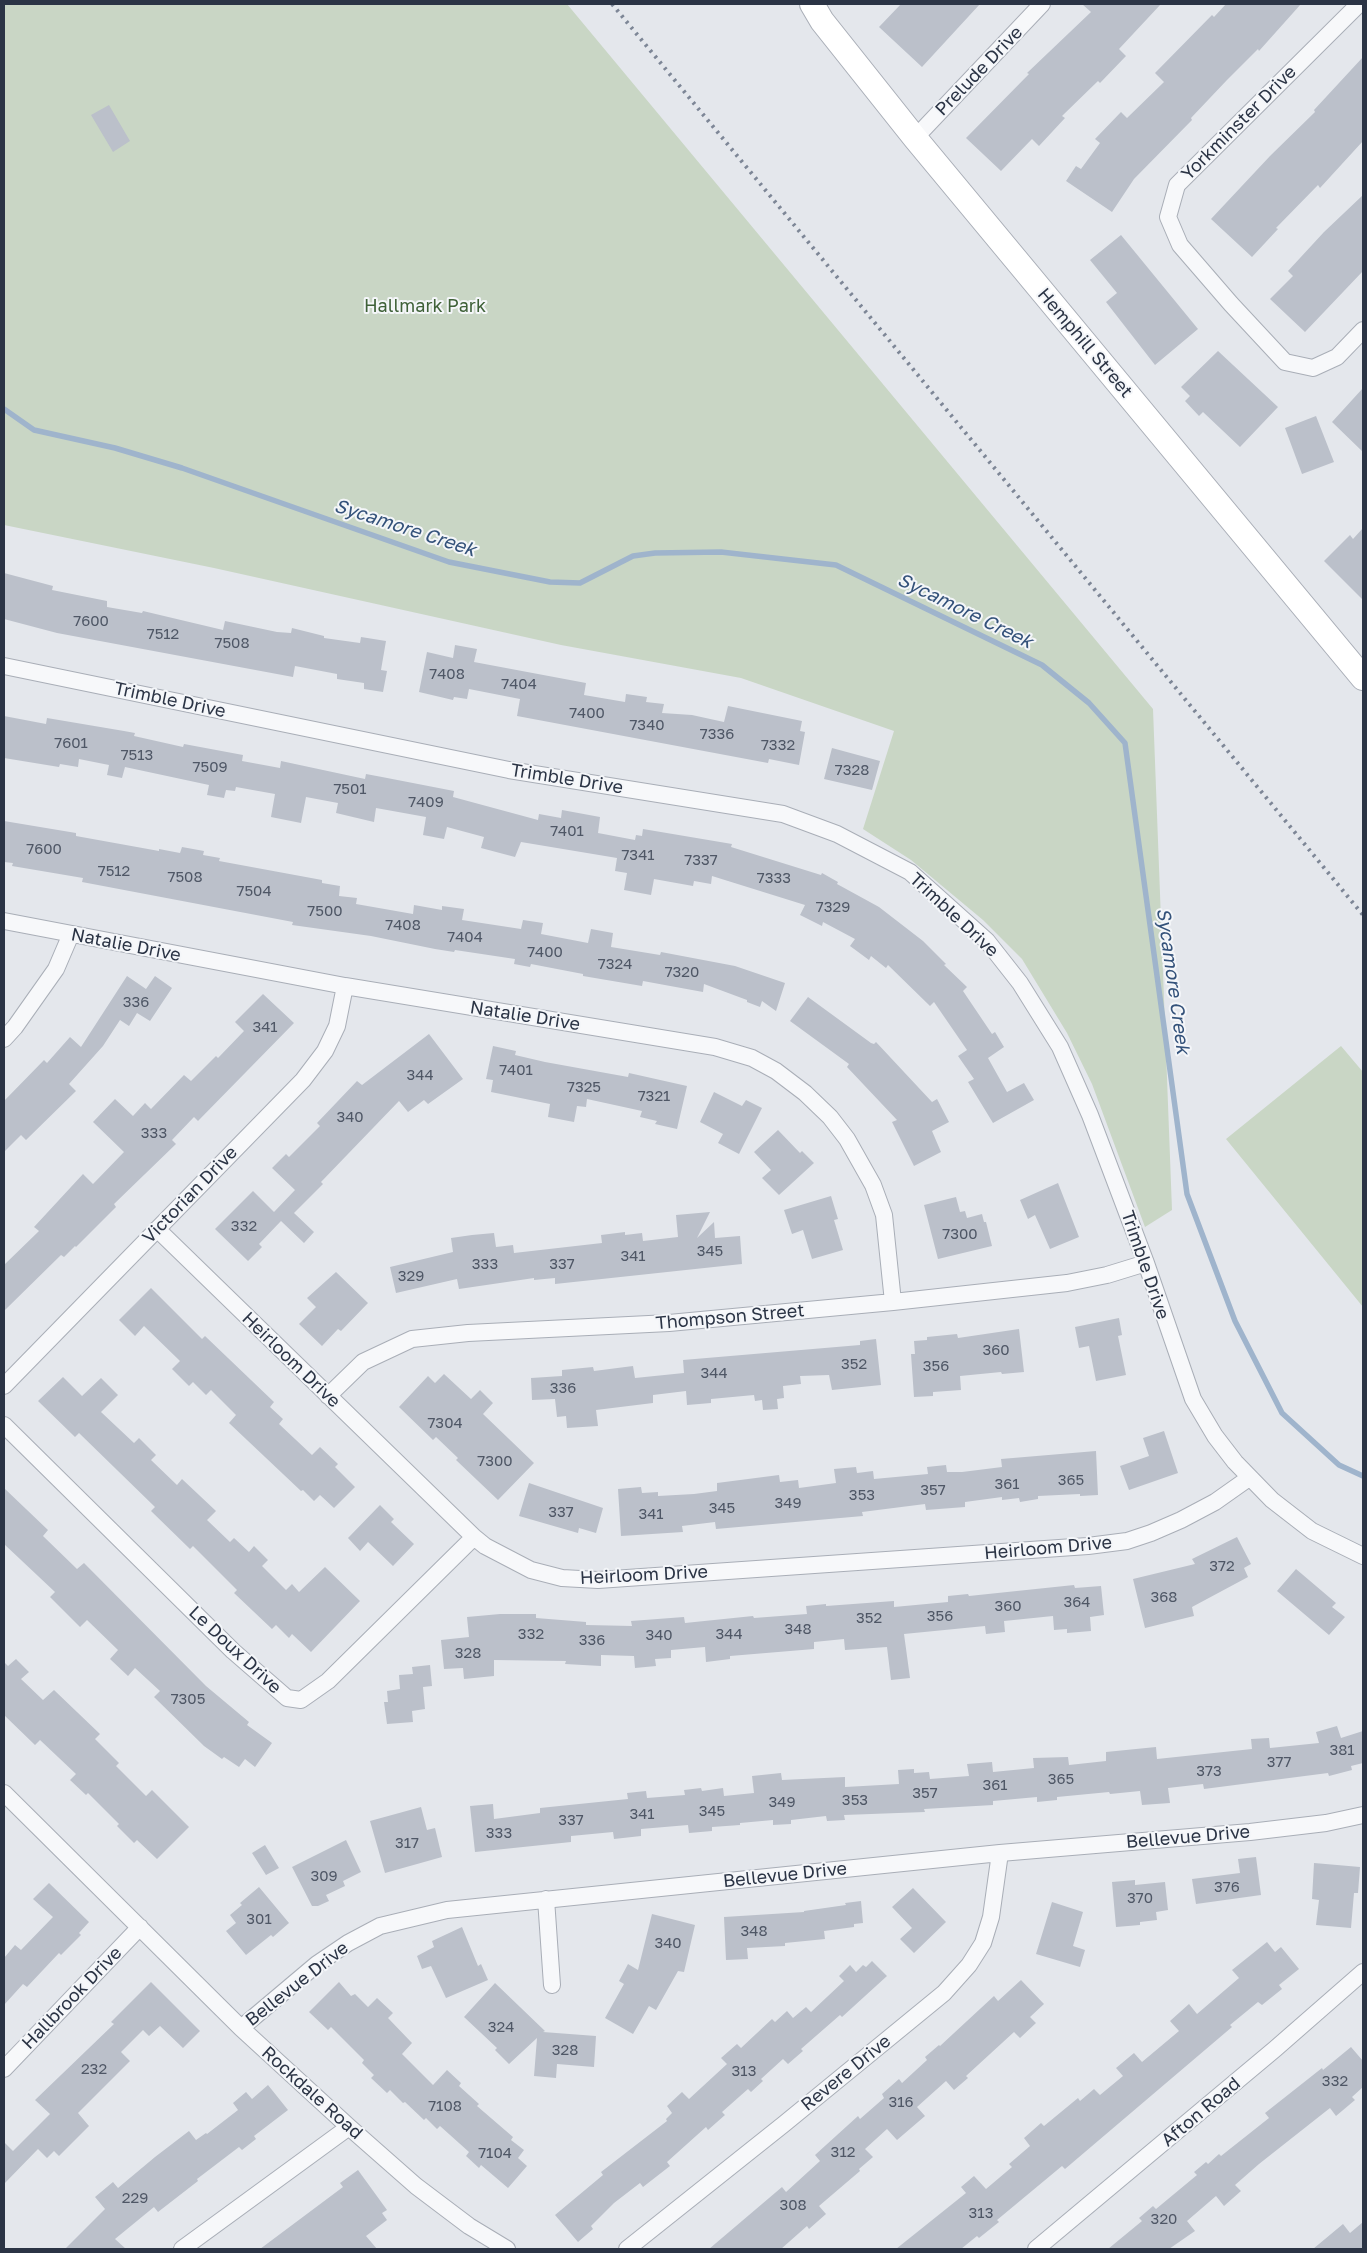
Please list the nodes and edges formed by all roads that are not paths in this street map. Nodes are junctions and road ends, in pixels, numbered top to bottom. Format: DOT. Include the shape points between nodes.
graph roads {
  1 [pos="812,4"];
  2 [pos="1042,4"];
  3 [pos="1359,4"];
  4 [pos="915,138"];
  5 [pos="1363,330"];
  6 [pos="4,666"];
  7 [pos="1360,668"];
  8 [pos="4,921"];
  9 [pos="70,934"];
  10 [pos="345,986"];
  11 [pos="4,1039"];
  12 [pos="157,1229"];
  13 [pos="1146,1263"];
  14 [pos="893,1302"];
  15 [pos="4,1386"];
  16 [pos="328,1396"];
  17 [pos="4,1425"];
  18 [pos="1249,1478"];
  19 [pos="474,1537"];
  20 [pos="1363,1556"];
  21 [pos="4,1793"];
  22 [pos="1363,1815"];
  23 [pos="1000,1853"];
  24 [pos="546,1899"];
  25 [pos="140,1927"];
  26 [pos="1363,1972"];
  27 [pos="552,1985"];
  28 [pos="241,2028"];
  29 [pos="4,2069"];
  30 [pos="349,2127"];
  31 [pos="182,2249"];
  32 [pos="507,2249"];
  33 [pos="627,2249"];
  34 [pos="1036,2249"];
  1 -- 4 [label="street, Hemphill Street"];
  2 -- 4 [label="street, Prelude Drive"];
  3 -- 5 [label="street, Yorkminster Drive" via="1177,185 1168,217 1180,245 1285,362 1313,368 1338,356"];
  4 -- 7 [label="street, Hemphill Street"];
  6 -- 13 [label="street, Trimble Drive" via="509,770 783,814 870,850 910,872 949,904 987,941 1020,984 1060,1047 1090,1115"];
  8 -- 9 [label="street, Natalie Drive"];
  9 -- 10 [label="street, Natalie Drive"];
  9 -- 11 [label="street" via="56,969"];
  10 -- 12 [label="street, Victorian Drive" via="337,1026 325,1050 303,1080"];
  10 -- 14 [label="street, Natalie Drive" via="715,1047 752,1058 776,1071 830,1117 847,1138 873,1185 884,1215"];
  12 -- 15 [label="street, Victorian Drive"];
  12 -- 16 [label="street, Heirloom Drive"];
  13 -- 14 [label="street, Thompson Street" via="1067,1283"];
  13 -- 18 [label="street, Trimble Drive" via="1193,1399 1216,1436"];
  14 -- 16 [label="street, Thompson Street" via="669,1323 468,1332 412,1340 363,1362"];
  16 -- 19 [label="street, Heirloom Drive"];
  17 -- 19 [label="street, Le Doux Drive" via="233,1651 287,1698 301,1700 328,1681"];
  18 -- 19 [label="street, Heirloom Drive" via="1215,1502 1151,1533 1127,1541 1088,1546 598,1580 562,1578 531,1570"];
  18 -- 20 [label="street, Trimble Drive" via="1312,1531"];
  21 -- 25 [label="street, Rockdale Road"];
  22 -- 23 [label="street, Bellevue Drive" via="1250,1832"];
  23 -- 24 [label="street, Bellevue Drive"];
  23 -- 33 [label="street, Revere Drive" via="991,1917 983,1943 944,1993"];
  24 -- 27 [label="street"];
  24 -- 28 [label="street, Bellevue Drive" via="447,1910 380,1926 348,1942 317,1964"];
  25 -- 28 [label="street, Rockdale Road"];
  25 -- 29 [label="street, Hallbrook Drive"];
  26 -- 34 [label="street, Afton Road"];
  28 -- 30 [label="street, Rockdale Road"];
  30 -- 31 [label="street"];
  30 -- 32 [label="street, Rockdale Road" via="416,2186 469,2226"];
}
